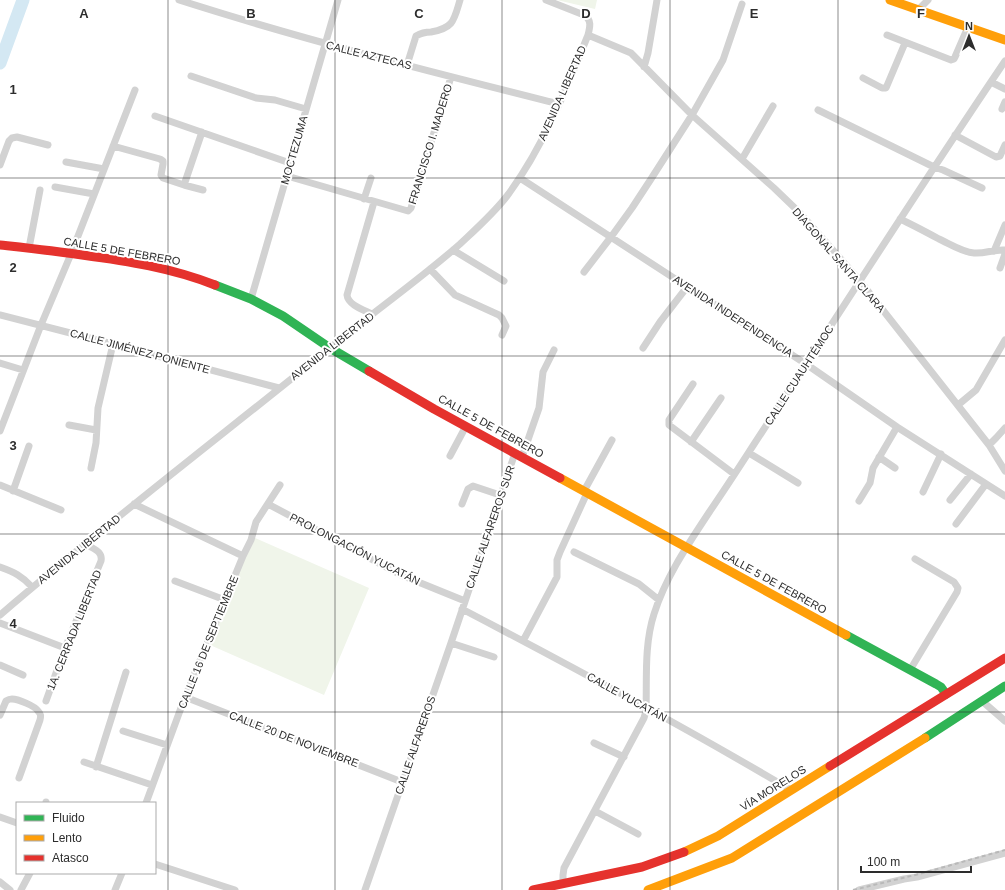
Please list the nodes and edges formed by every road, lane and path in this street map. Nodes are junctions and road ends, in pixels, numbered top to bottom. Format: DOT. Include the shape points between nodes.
graph roads {
  1 [pos="180,0"];
  2 [pos="338,0"];
  3 [pos="460,0"];
  4 [pos="546,0"];
  5 [pos="658,0"];
  6 [pos="890,0"];
  7 [pos="928,0"];
  8 [pos="742,4"];
  9 [pos="918,10"];
  10 [pos="968,27"];
  11 [pos="588,34"];
  12 [pos="887,35"];
  13 [pos="1005,40"];
  14 [pos="906,43"];
  15 [pos="324,44"];
  16 [pos="1005,61"];
  17 [pos="407,65"];
  18 [pos="644,67"];
  19 [pos="191,76"];
  20 [pos="451,77"];
  21 [pos="863,78"];
  22 [pos="991,82"];
  23 [pos="1005,89"];
  24 [pos="135,90"];
  25 [pos="1005,102"];
  26 [pos="559,104"];
  27 [pos="772,106"];
  28 [pos="306,109"];
  29 [pos="1002,109"];
  30 [pos="818,110"];
  31 [pos="692,115"];
  32 [pos="155,116"];
  33 [pos="202,132"];
  34 [pos="955,135"];
  35 [pos="48,145"];
  36 [pos="1005,145"];
  37 [pos="113,146"];
  38 [pos="742,159"];
  39 [pos="66,162"];
  40 [pos="290,163"];
  41 [pos="0,165"];
  42 [pos="934,167"];
  43 [pos="104,170"];
  44 [pos="287,176"];
  45 [pos="370,178"];
  46 [pos="520,178"];
  47 [pos="184,185"];
  48 [pos="54,187"];
  49 [pos="982,188"];
  50 [pos="40,190"];
  51 [pos="203,190"];
  52 [pos="94,194"];
  53 [pos="364,199"];
  54 [pos="374,202"];
  55 [pos="900,218"];
  56 [pos="1005,226"];
  57 [pos="611,237"];
  58 [pos="0,245"];
  59 [pos="28,248"];
  60 [pos="453,250"];
  61 [pos="1005,250"];
  62 [pos="994,251"];
  63 [pos="71,254"];
  64 [pos="1005,254"];
  65 [pos="1000,268"];
  66 [pos="430,269"];
  67 [pos="584,272"];
  68 [pos="504,281"];
  69 [pos="860,281"];
  70 [pos="687,287"];
  71 [pos="251,299"];
  72 [pos="372,314"];
  73 [pos="0,315"];
  74 [pos="41,325"];
  75 [pos="502,335"];
  76 [pos="1005,340"];
  77 [pos="113,344"];
  78 [pos="330,348"];
  79 [pos="643,348"];
  80 [pos="554,350"];
  81 [pos="0,363"];
  82 [pos="806,364"];
  83 [pos="23,370"];
  84 [pos="693,384"];
  85 [pos="279,388"];
  86 [pos="721,398"];
  87 [pos="958,405"];
  88 [pos="69,425"];
  89 [pos="466,426"];
  90 [pos="897,426"];
  91 [pos="1005,428"];
  92 [pos="96,430"];
  93 [pos="0,431"];
  94 [pos="612,440"];
  95 [pos="691,442"];
  96 [pos="989,445"];
  97 [pos="30,446"];
  98 [pos="749,453"];
  99 [pos="941,454"];
  100 [pos="519,455"];
  101 [pos="450,456"];
  102 [pos="879,457"];
  103 [pos="91,468"];
  104 [pos="895,468"];
  105 [pos="1005,471"];
  106 [pos="734,474"];
  107 [pos="971,474"];
  108 [pos="798,483"];
  109 [pos="986,484"];
  110 [pos="0,485"];
  111 [pos="280,485"];
  112 [pos="13,491"];
  113 [pos="585,492"];
  114 [pos="923,492"];
  115 [pos="500,495"];
  116 [pos="1005,496"];
  117 [pos="950,500"];
  118 [pos="858,502"];
  119 [pos="134,504"];
  120 [pos="268,504"];
  121 [pos="462,504"];
  122 [pos="61,510"];
  123 [pos="956,524"];
  124 [pos="86,544"];
  125 [pos="686,548"];
  126 [pos="574,552"];
  127 [pos="243,556"];
  128 [pos="915,559"];
  129 [pos="0,567"];
  130 [pos="175,581"];
  131 [pos="32,587"];
  132 [pos="225,600"];
  133 [pos="659,600"];
  134 [pos="465,601"];
  135 [pos="462,609"];
  136 [pos="0,615"];
  137 [pos="0,623"];
  138 [pos="523,641"];
  139 [pos="451,643"];
  140 [pos="65,648"];
  141 [pos="494,657"];
  142 [pos="1005,658"];
  143 [pos="0,665"];
  144 [pos="910,670"];
  145 [pos="126,672"];
  146 [pos="23,675"];
  147 [pos="1005,686"];
  148 [pos="946,694"];
  149 [pos="185,697"];
  150 [pos="46,701"];
  151 [pos="982,701"];
  152 [pos="646,708"];
  153 [pos="0,715"];
  154 [pos="1005,721"];
  155 [pos="123,731"];
  156 [pos="594,743"];
  157 [pos="167,745"];
  158 [pos="624,757"];
  159 [pos="84,762"];
  160 [pos="96,767"];
  161 [pos="19,778"];
  162 [pos="402,782"];
  163 [pos="152,785"];
  164 [pos="791,790"];
  165 [pos="146,802"];
  166 [pos="595,811"];
  167 [pos="0,817"];
  168 [pos="16,823"];
  169 [pos="638,834"];
  170 [pos="1005,853"];
  171 [pos="156,864"];
  172 [pos="29,874"];
  173 [pos="122,874"];
  174 [pos="0,882"];
  175 [pos="563,884"];
  176 [pos="10,890"];
  177 [pos="21,890"];
  178 [pos="115,890"];
  179 [pos="235,890"];
  180 [pos="365,890"];
  181 [pos="533,890"];
  182 [pos="648,890"];
  183 [pos="859,890"];
  1 -- 15 [label="street, CALLE AZTECAS"];
  2 -- 15 [label="street, MOCTEZUMA"];
  3 -- 17 [label="street" via="450,25 416,36"];
  4 -- 11 [label="street, AVENIDA LIBERTAD" via="587,17 590,27"];
  5 -- 18 [label="street"];
  6 -- 9 [label="street"];
  7 -- 9 [label="street"];
  8 -- 31 [label="street" via="723,60"];
  9 -- 10 [label="street"];
  10 -- 13 [label="street"];
  10 -- 14 [label="street" via="953,60"];
  11 -- 18 [label="street, DIAGONAL SANTA CLARA" via="631,54"];
  11 -- 26 [label="street, AVENIDA LIBERTAD"];
  12 -- 14 [label="street"];
  14 -- 21 [label="street" via="886,88"];
  15 -- 17 [label="street, CALLE AZTECAS"];
  15 -- 28 [label="street, MOCTEZUMA"];
  16 -- 22 [label="street, CALLE CUAUHTÉMOC"];
  17 -- 20 [label="street, CALLE AZTECAS"];
  18 -- 31 [label="street, DIAGONAL SANTA CLARA"];
  19 -- 28 [label="street" via="256,98 275,100"];
  20 -- 26 [label="street, CALLE AZTECAS"];
  20 -- 54 [label="street, FRANCISCO I. MADERO" via="411,208 408,211"];
  22 -- 23 [label="street"];
  22 -- 34 [label="street, CALLE CUAUHTÉMOC"];
  24 -- 37 [label="street"];
  25 -- 29 [label="street"];
  26 -- 46 [label="street, AVENIDA LIBERTAD"];
  27 -- 38 [label="street"];
  28 -- 40 [label="street, MOCTEZUMA"];
  30 -- 42 [label="street"];
  31 -- 38 [label="street, DIAGONAL SANTA CLARA"];
  31 -- 57 [label="street" via="652,179"];
  32 -- 33 [label="street"];
  33 -- 40 [label="street"];
  33 -- 47 [label="street"];
  34 -- 36 [label="street" via="996,157 1000,156"];
  34 -- 42 [label="street, CALLE CUAUHTÉMOC"];
  35 -- 41 [label="street" via="12,138"];
  37 -- 43 [label="street"];
  37 -- 47 [label="street" via="163,161 161,176"];
  38 -- 69 [label="street, DIAGONAL SANTA CLARA" via="800,213"];
  39 -- 43 [label="street"];
  40 -- 44 [label="street, MOCTEZUMA"];
  42 -- 49 [label="street"];
  42 -- 55 [label="street, CALLE CUAUHTÉMOC"];
  43 -- 52 [label="street"];
  44 -- 53 [label="street"];
  44 -- 71 [label="street, MOCTEZUMA"];
  45 -- 53 [label="street"];
  46 -- 57 [label="street, AVENIDA INDEPENDENCIA"];
  46 -- 60 [label="street, AVENIDA LIBERTAD" via="490,215"];
  47 -- 51 [label="street"];
  48 -- 52 [label="street"];
  50 -- 59 [label="street"];
  52 -- 63 [label="street"];
  53 -- 54 [label="street"];
  54 -- 72 [label="street" via="347,295 351,303"];
  55 -- 62 [label="street" via="968,252"];
  55 -- 69 [label="street, CALLE CUAUHTÉMOC"];
  56 -- 62 [label="street"];
  57 -- 67 [label="street"];
  57 -- 70 [label="street, AVENIDA INDEPENDENCIA"];
  58 -- 59 [label="street, CALLE 5 DE FEBRERO"];
  59 -- 63 [label="street, CALLE 5 DE FEBRERO"];
  60 -- 66 [label="street, AVENIDA LIBERTAD"];
  60 -- 68 [label="street"];
  61 -- 62 [label="street"];
  63 -- 71 [label="street, CALLE 5 DE FEBRERO" via="176,272"];
  63 -- 74 [label="street"];
  64 -- 65 [label="street"];
  66 -- 72 [label="street, AVENIDA LIBERTAD"];
  66 -- 75 [label="street" via="455,295 500,316 506,326"];
  69 -- 82 [label="street, CALLE CUAUHTÉMOC"];
  69 -- 87 [label="street, DIAGONAL SANTA CLARA"];
  70 -- 79 [label="street"];
  70 -- 82 [label="street, AVENIDA INDEPENDENCIA"];
  71 -- 78 [label="street, CALLE 5 DE FEBRERO" via="283,316"];
  72 -- 78 [label="street, AVENIDA LIBERTAD"];
  73 -- 74 [label="street, CALLE JIMÉNEZ PONIENTE"];
  74 -- 77 [label="street, CALLE JIMÉNEZ PONIENTE"];
  74 -- 83 [label="street"];
  76 -- 87 [label="street" via="976,390"];
  77 -- 85 [label="street, CALLE JIMÉNEZ PONIENTE"];
  77 -- 92 [label="street" via="99,400"];
  78 -- 85 [label="street, AVENIDA LIBERTAD"];
  78 -- 89 [label="street, CALLE 5 DE FEBRERO"];
  80 -- 100 [label="street, CALLE ALFAREROS SUR" via="544,372 539,408"];
  81 -- 83 [label="street"];
  82 -- 90 [label="street, AVENIDA INDEPENDENCIA"];
  82 -- 98 [label="street, CALLE CUAUHTÉMOC"];
  83 -- 93 [label="street"];
  84 -- 95 [label="street" via="669,422 671,428"];
  85 -- 119 [label="street, AVENIDA LIBERTAD"];
  86 -- 95 [label="street"];
  87 -- 96 [label="street, DIAGONAL SANTA CLARA"];
  88 -- 92 [label="street"];
  89 -- 100 [label="street, CALLE 5 DE FEBRERO"];
  89 -- 101 [label="street"];
  90 -- 99 [label="street, AVENIDA INDEPENDENCIA"];
  90 -- 102 [label="street"];
  91 -- 96 [label="street"];
  92 -- 103 [label="street"];
  94 -- 113 [label="street"];
  95 -- 106 [label="street"];
  96 -- 105 [label="street, DIAGONAL SANTA CLARA"];
  97 -- 112 [label="street"];
  98 -- 106 [label="street, CALLE CUAUHTÉMOC"];
  98 -- 108 [label="street"];
  99 -- 107 [label="street, AVENIDA INDEPENDENCIA"];
  99 -- 114 [label="street"];
  100 -- 113 [label="street, CALLE 5 DE FEBRERO"];
  100 -- 115 [label="street, CALLE ALFAREROS SUR"];
  102 -- 104 [label="street"];
  102 -- 118 [label="street" via="873,468 870,483"];
  106 -- 125 [label="street, CALLE CUAUHTÉMOC"];
  107 -- 109 [label="street, AVENIDA INDEPENDENCIA"];
  107 -- 117 [label="street"];
  109 -- 116 [label="street, AVENIDA INDEPENDENCIA"];
  109 -- 123 [label="street"];
  110 -- 112 [label="street"];
  111 -- 120 [label="street, CALLE 16 DE SEPTIEMBRE"];
  112 -- 122 [label="street"];
  113 -- 125 [label="street, CALLE 5 DE FEBRERO"];
  113 -- 138 [label="street" via="560,552 557,577"];
  115 -- 121 [label="street" via="473,486 468,489"];
  115 -- 134 [label="street, CALLE ALFAREROS SUR"];
  119 -- 124 [label="street, AVENIDA LIBERTAD"];
  119 -- 127 [label="street"];
  120 -- 127 [label="street, CALLE 16 DE SEPTIEMBRE" via="256,522"];
  120 -- 134 [label="street, PROLONGACIÓN YUCATÁN" via="401,575"];
  124 -- 131 [label="street, AVENIDA LIBERTAD"];
  124 -- 140 [label="street, 1A. CERRADA LIBERTAD" via="99,552 102,556 101,561"];
  125 -- 133 [label="street, CALLE CUAUHTÉMOC"];
  125 -- 144 [label="street, CALLE 5 DE FEBRERO"];
  126 -- 133 [label="street" via="639,584"];
  127 -- 132 [label="street, CALLE 16 DE SEPTIEMBRE"];
  128 -- 144 [label="street" via="954,582 958,588"];
  129 -- 131 [label="street" via="14,572"];
  130 -- 132 [label="street"];
  131 -- 136 [label="street, AVENIDA LIBERTAD"];
  132 -- 149 [label="street, CALLE 16 DE SEPTIEMBRE"];
  133 -- 152 [label="street, CALLE CUAUHTÉMOC" via="649,637"];
  134 -- 135 [label="street, CALLE ALFAREROS"];
  135 -- 138 [label="street, CALLE YUCATÁN"];
  135 -- 139 [label="street, CALLE ALFAREROS"];
  137 -- 140 [label="street"];
  138 -- 152 [label="street, CALLE YUCATÁN"];
  139 -- 141 [label="street"];
  139 -- 162 [label="street, CALLE ALFAREROS"];
  140 -- 150 [label="street, 1A. CERRADA LIBERTAD"];
  142 -- 148 [label="street, VÍA MORELOS"];
  143 -- 146 [label="street"];
  144 -- 148 [label="street, CALLE 5 DE FEBRERO" via="941,687"];
  145 -- 160 [label="street"];
  147 -- 151 [label="street"];
  148 -- 164 [label="street, VÍA MORELOS"];
  149 -- 157 [label="street, CALLE 16 DE SEPTIEMBRE"];
  149 -- 162 [label="street, CALLE 20 DE NOVIEMBRE"];
  151 -- 154 [label="street"];
  151 -- 182 [label="street" via="732,858"];
  152 -- 158 [label="street, CALLE CUAUHTÉMOC" via="644,718"];
  152 -- 164 [label="street, CALLE YUCATÁN"];
  153 -- 161 [label="street" via="6,701 11,699 34,707 40,712 40,720"];
  155 -- 157 [label="street"];
  156 -- 158 [label="street"];
  157 -- 163 [label="street, CALLE 16 DE SEPTIEMBRE"];
  158 -- 166 [label="street, CALLE CUAUHTÉMOC"];
  159 -- 160 [label="street"];
  160 -- 163 [label="street"];
  162 -- 180 [label="street, CALLE ALFAREROS"];
  163 -- 165 [label="street, CALLE 16 DE SEPTIEMBRE"];
  164 -- 175 [label="street, VÍA MORELOS" via="718,836 675,856 642,867"];
  166 -- 169 [label="street"];
  166 -- 175 [label="street, CALLE CUAUHTÉMOC" via="564,868"];
  167 -- 168 [label="street"];
  170 -- 183 [label="street"];
  171 -- 179 [label="street"];
  172 -- 177 [label="street"];
  173 -- 178 [label="street"];
  174 -- 176 [label="street"];
  175 -- 181 [label="street, VÍA MORELOS"];
}
